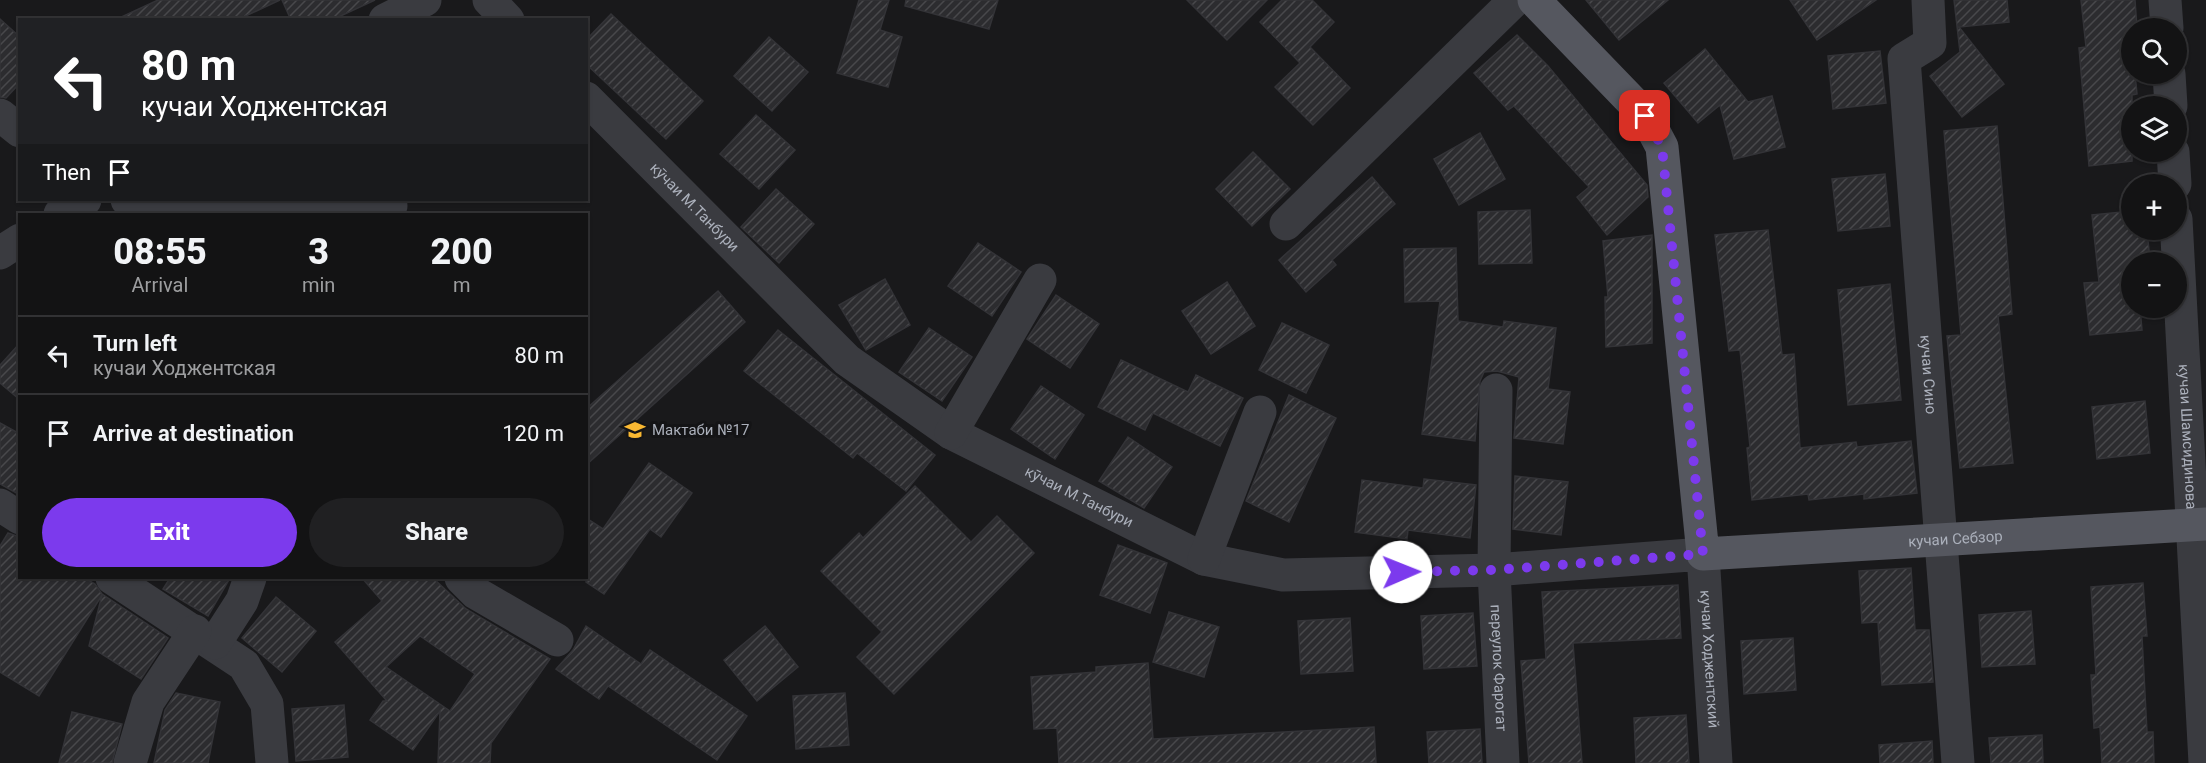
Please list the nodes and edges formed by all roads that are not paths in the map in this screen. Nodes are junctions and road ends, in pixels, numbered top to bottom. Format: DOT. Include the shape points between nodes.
graph roads {
  1 [pos="425,0"];
  2 [pos="489,0"];
  3 [pos="1515,0"];
  4 [pos="1534,0"];
  5 [pos="1928,0"];
  6 [pos="2165,0"];
  7 [pos="388,18"];
  8 [pos="506,18"];
  9 [pos="2166,18"];
  10 [pos="588,100"];
  11 [pos="0,115"];
  12 [pos="18,129"];
  13 [pos="83,201"];
  14 [pos="132,201"];
  15 [pos="391,206"];
  16 [pos="62,213"];
  17 [pos="1286,224"];
  18 [pos="2178,240"];
  19 [pos="18,241"];
  20 [pos="0,253"];
  21 [pos="1040,280"];
  22 [pos="1496,390"];
  23 [pos="1260,412"];
  24 [pos="951,433"];
  25 [pos="2199,524"];
  26 [pos="1941,540"];
  27 [pos="1703,554"];
  28 [pos="1204,560"];
  29 [pos="1494,570"];
  30 [pos="114,579"];
  31 [pos="250,579"];
  32 [pos="462,579"];
  33 [pos="205,637"];
  34 [pos="557,640"];
  35 [pos="130,763"];
  36 [pos="272,763"];
  37 [pos="1503,763"];
  38 [pos="1716,763"];
  39 [pos="1958,763"];
  40 [pos="2205,763"];
  1 -- 7 [label="street"];
  2 -- 8 [label="street"];
  3 -- 17 [label="street"];
  4 -- 27 [label="main road" via="1645,116 1662,147"];
  5 -- 26 [label="street, кучаи Сино" via="1930,43 1904,59"];
  6 -- 9 [label="street"];
  10 -- 24 [label="street, кӯчаи М.Танбури" via="847,360"];
  11 -- 12 [label="street"];
  13 -- 16 [label="street"];
  14 -- 15 [label="street" via="179,210"];
  18 -- 25 [label="street, кучаи Шамсидинова"];
  19 -- 20 [label="street"];
  21 -- 24 [label="street"];
  22 -- 29 [label="street, переулок Фарогат"];
  23 -- 28 [label="street"];
  24 -- 28 [label="street, кӯчаи М.Танбури"];
  25 -- 26 [label="main road, кучаи Себзор"];
  25 -- 40 [label="street, кучаи Шамсидинова"];
  26 -- 27 [label="main road, кучаи Себзор"];
  26 -- 39 [label="street, кучаи Сино"];
  27 -- 29 [label="street, кӯчаи М.Танбури"];
  27 -- 38 [label="street, кучаи Ходжентский"];
  28 -- 29 [label="street, кӯчаи М.Танбури" via="1283,575"];
  29 -- 37 [label="street, переулок Фарогат"];
  30 -- 33 [label="street"];
  31 -- 33 [label="street" via="242,601"];
  32 -- 34 [label="street" via="476,593"];
  33 -- 35 [label="street" via="147,702"];
  33 -- 36 [label="street" via="244,665 267,704"];
}
